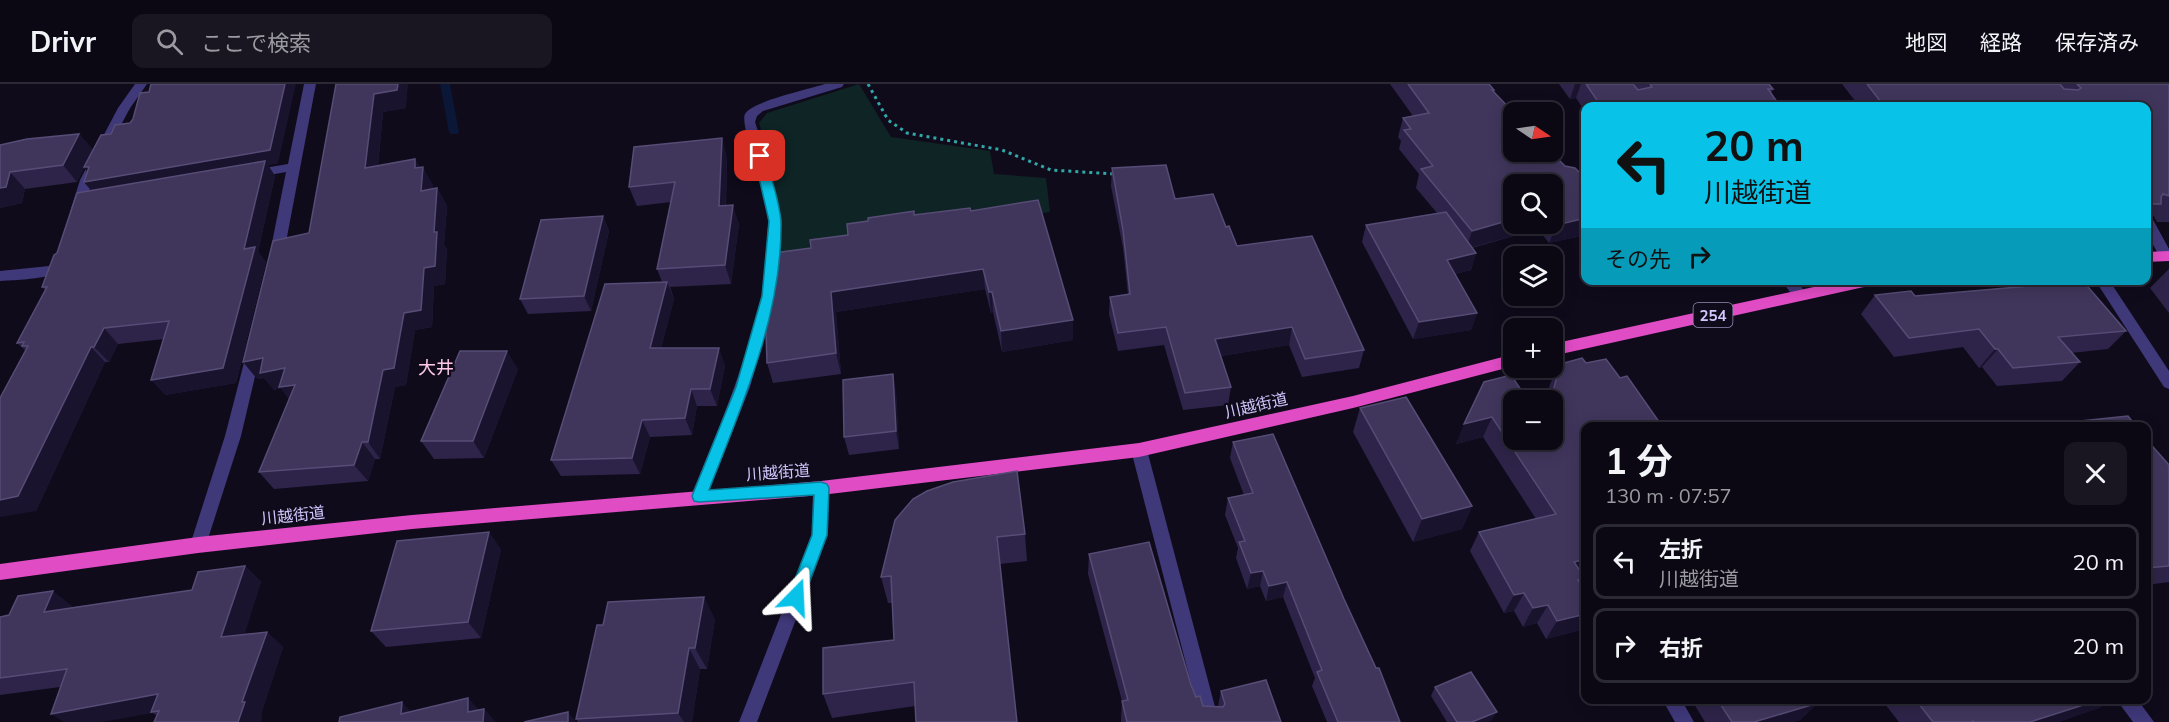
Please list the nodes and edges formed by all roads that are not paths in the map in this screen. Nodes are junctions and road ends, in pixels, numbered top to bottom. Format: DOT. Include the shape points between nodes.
graph roads {
  1 [pos="141,84"];
  2 [pos="310,84"];
  3 [pos="838,84"];
  4 [pos="294,166"];
  5 [pos="237,176"];
  6 [pos="74,224"];
  7 [pos="2151,228"];
  8 [pos="69,244"];
  9 [pos="2167,256"];
  10 [pos="2151,257"];
  11 [pos="273,268"];
  12 [pos="0,276"];
  13 [pos="1792,285"];
  14 [pos="1850,285"];
  15 [pos="2105,285"];
  16 [pos="1800,296"];
  17 [pos="257,335"];
  18 [pos="1563,348"];
  19 [pos="1503,363"];
  20 [pos="2169,383"];
  21 [pos="1139,450"];
  22 [pos="821,488"];
  23 [pos="699,496"];
  24 [pos="198,545"];
  25 [pos="0,572"];
  26 [pos="1674,704"];
  27 [pos="2129,704"];
  28 [pos="748,722"];
  29 [pos="1210,722"];
  30 [pos="1685,722"];
  31 [pos="2145,722"];
  1 -- 6 [label="street" via="86,180 85,203"];
  2 -- 4 [label="street"];
  3 -- 23 [label="street" via="759,108 751,114 749,122 775,221 768,296 743,387"];
  4 -- 5 [label="street"];
  4 -- 11 [label="street"];
  7 -- 9 [label="street"];
  8 -- 12 [label="street" via="64,265 51,271"];
  9 -- 10 [label="highway"];
  13 -- 16 [label="street"];
  14 -- 16 [label="highway, 254"];
  15 -- 20 [label="street"];
  16 -- 18 [label="highway, 254"];
  17 -- 24 [label="street" via="233,436"];
  19 -- 21 [label="highway, 川越街道" via="1353,402"];
  21 -- 22 [label="highway, 川越街道"];
  21 -- 29 [label="street"];
  22 -- 23 [label="highway, 川越街道"];
  22 -- 28 [label="street" via="820,535"];
  23 -- 24 [label="highway, 川越街道"];
  24 -- 25 [label="highway, 川越街道"];
  26 -- 30 [label="street"];
  27 -- 31 [label="street"];
}
